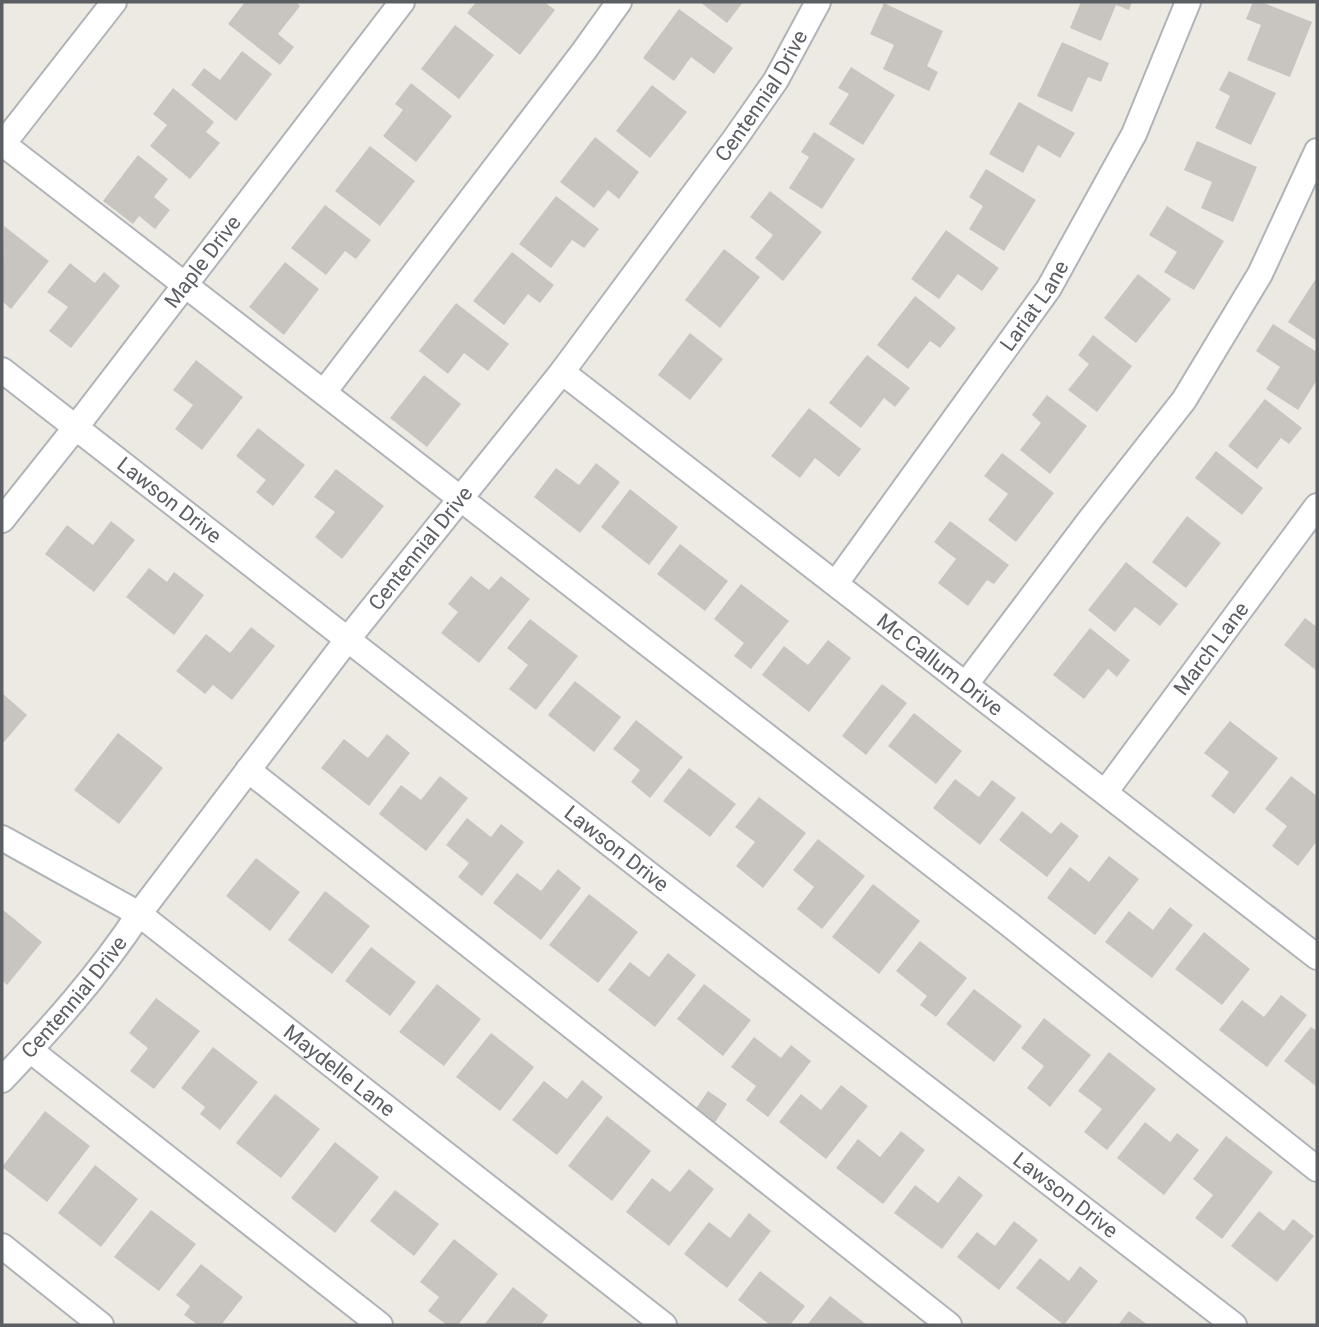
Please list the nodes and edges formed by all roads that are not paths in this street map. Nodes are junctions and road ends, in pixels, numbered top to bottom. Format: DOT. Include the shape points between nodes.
graph roads {
  1 [pos="114,2"];
  2 [pos="402,2"];
  3 [pos="619,2"];
  4 [pos="818,2"];
  5 [pos="1188,2"];
  6 [pos="3,143"];
  7 [pos="1317,151"];
  8 [pos="186,284"];
  9 [pos="2,370"];
  10 [pos="562,372"];
  11 [pos="324,392"];
  12 [pos="76,427"];
  13 [pos="460,499"];
  14 [pos="1314,517"];
  15 [pos="2,520"];
  16 [pos="836,583"];
  17 [pos="347,640"];
  18 [pos="966,684"];
  19 [pos="248,770"];
  20 [pos="1106,792"];
  21 [pos="2,838"];
  22 [pos="139,914"];
  23 [pos="1317,957"];
  24 [pos="30,1050"];
  25 [pos="2,1080"];
  26 [pos="1317,1169"];
  27 [pos="2,1246"];
  28 [pos="101,1325"];
  29 [pos="380,1325"];
  30 [pos="664,1325"];
  31 [pos="948,1325"];
  32 [pos="1234,1325"];
  1 -- 6 [label="street"];
  2 -- 8 [label="street, Maple Drive"];
  3 -- 11 [label="street"];
  4 -- 10 [label="street, Centennial Drive" via="769,90"];
  5 -- 16 [label="street, Lariat Lane" via="1135,134 1048,288"];
  6 -- 8 [label="street"];
  7 -- 18 [label="street" via="1260,274 1184,400"];
  8 -- 11 [label="street"];
  8 -- 12 [label="street, Maple Drive"];
  9 -- 12 [label="street, Lawson Drive"];
  10 -- 13 [label="street, Centennial Drive"];
  10 -- 16 [label="street, Mc Callum Drive"];
  11 -- 13 [label="street"];
  12 -- 15 [label="street, Maple Drive"];
  12 -- 17 [label="street, Lawson Drive"];
  13 -- 17 [label="street, Centennial Drive"];
  13 -- 26 [label="street"];
  14 -- 20 [label="street, March Lane"];
  16 -- 18 [label="street, Mc Callum Drive"];
  17 -- 19 [label="street, Centennial Drive"];
  17 -- 32 [label="street, Lawson Drive"];
  18 -- 20 [label="street, Mc Callum Drive"];
  19 -- 22 [label="street, Centennial Drive"];
  19 -- 31 [label="street"];
  20 -- 23 [label="street, Mc Callum Drive"];
  21 -- 22 [label="street, Maydelle Lane"];
  22 -- 24 [label="street, Centennial Drive" via="111,957"];
  22 -- 30 [label="street, Maydelle Lane"];
  24 -- 25 [label="street, Centennial Drive"];
  24 -- 29 [label="street"];
  27 -- 28 [label="street"];
}
